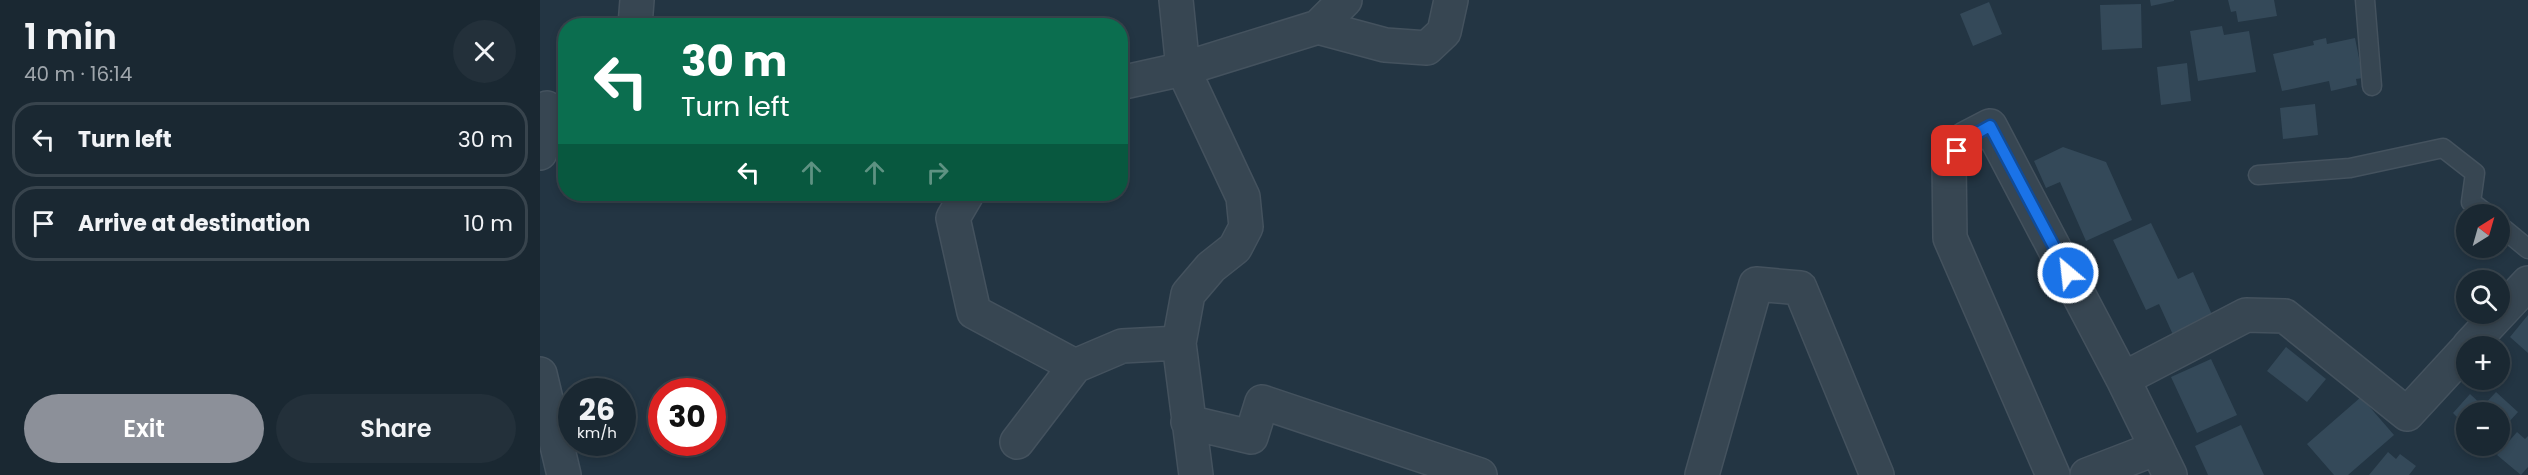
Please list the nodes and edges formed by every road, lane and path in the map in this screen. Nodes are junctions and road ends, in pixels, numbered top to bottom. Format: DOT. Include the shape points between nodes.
graph roads {
  1 [pos="637,0"];
  2 [pos="1176,0"];
  3 [pos="1345,0"];
  4 [pos="1451,0"];
  5 [pos="2365,0"];
  6 [pos="636,18"];
  7 [pos="1318,27"];
  8 [pos="1184,69"];
  9 [pos="1128,81"];
  10 [pos="2372,86"];
  11 [pos="551,106"];
  12 [pos="540,153"];
  13 [pos="2258,175"];
  14 [pos="963,201"];
  15 [pos="2474,204"];
  16 [pos="2510,234"];
  17 [pos="2528,249"];
  18 [pos="2528,283"];
  19 [pos="2478,336"];
  20 [pos="1179,344"];
  21 [pos="2456,361"];
  22 [pos="1076,366"];
  23 [pos="540,374"];
  24 [pos="2123,379"];
  25 [pos="1188,422"];
  26 [pos="1017,442"];
  27 [pos="2163,461"];
  28 [pos="564,475"];
  29 [pos="1196,475"];
  30 [pos="1480,475"];
  31 [pos="1702,475"];
  32 [pos="1877,475"];
  33 [pos="2053,475"];
  34 [pos="2087,475"];
  1 -- 6 [label="street"];
  2 -- 8 [label="street"];
  3 -- 7 [label="street"];
  4 -- 7 [label="street" via="1444,32 1427,48 1385,45"];
  5 -- 10 [label="lane"];
  7 -- 8 [label="street"];
  8 -- 9 [label="street"];
  8 -- 20 [label="street" via="1243,197 1246,227 1235,248 1211,267 1188,294"];
  11 -- 12 [label="street"];
  13 -- 15 [label="lane" via="2350,168 2443,148 2475,173"];
  14 -- 22 [label="street" via="953,218 974,312"];
  16 -- 17 [label="lane"];
  18 -- 19 [label="street"];
  20 -- 22 [label="street" via="1122,345"];
  20 -- 25 [label="street"];
  21 -- 24 [label="street" via="2407,414 2285,316 2246,315"];
  22 -- 26 [label="street"];
  23 -- 28 [label="street"];
  24 -- 27 [label="street"];
  24 -- 33 [label="street" via="1990,126 1965,140 1949,162 1950,238"];
  25 -- 29 [label="street"];
  25 -- 30 [label="street" via="1251,437 1262,402"];
  27 -- 34 [label="street"];
  31 -- 32 [label="street" via="1756,284 1800,288"];
}
